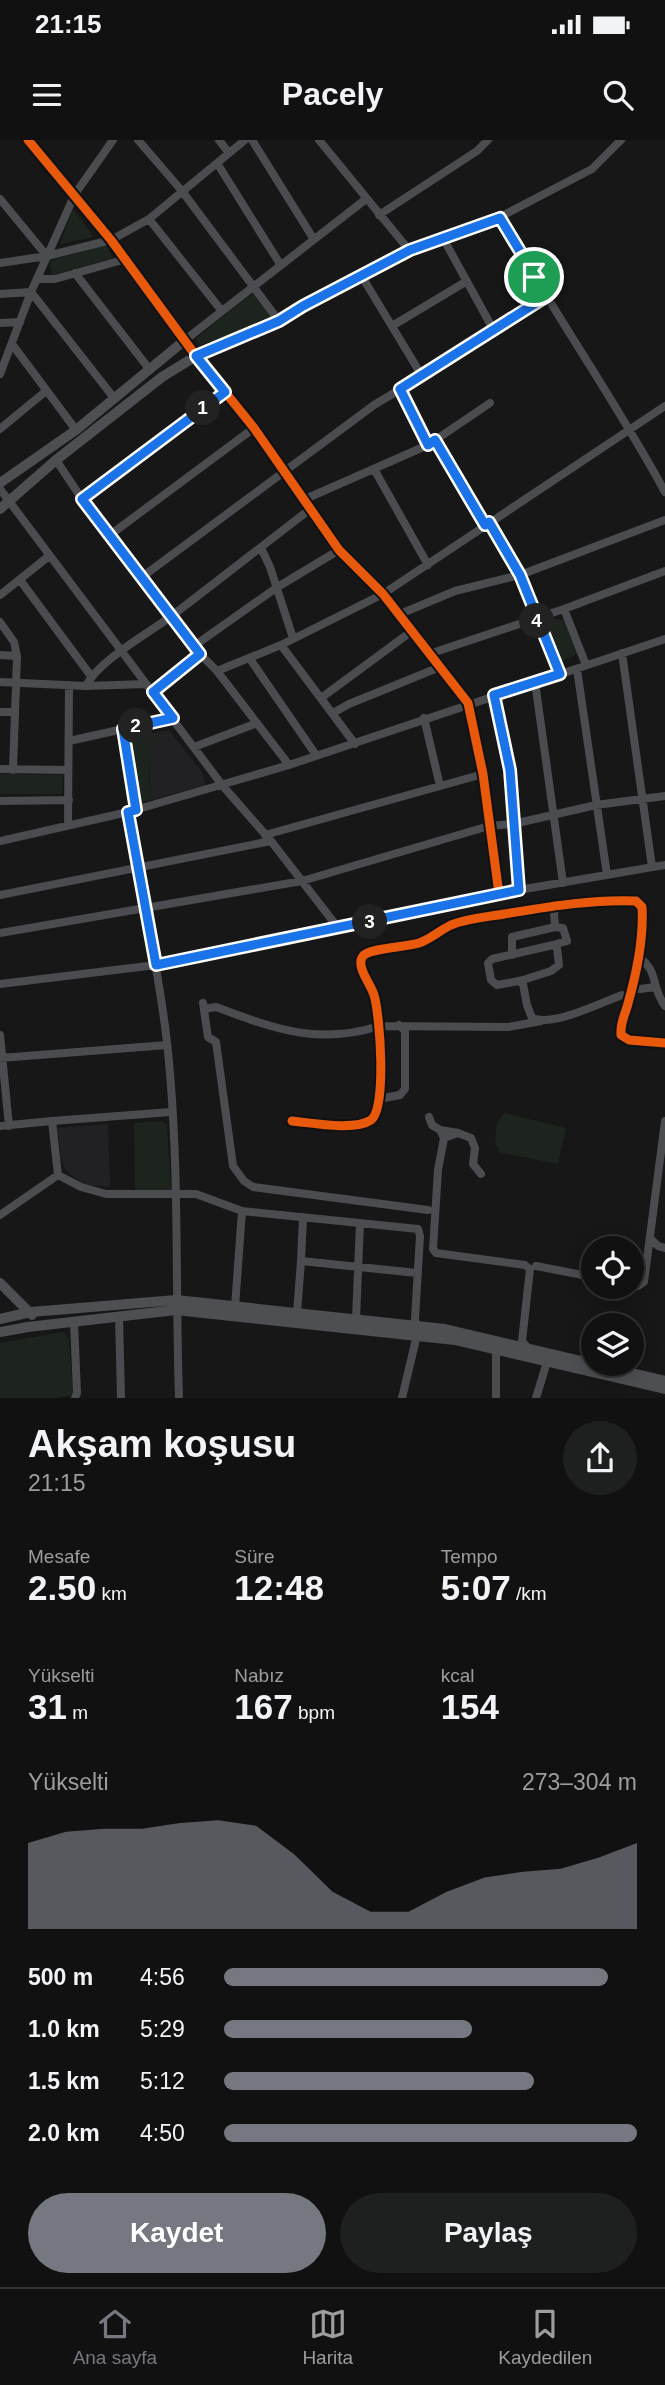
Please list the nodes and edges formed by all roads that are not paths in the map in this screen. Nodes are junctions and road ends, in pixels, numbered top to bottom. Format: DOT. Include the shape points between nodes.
graph roads {
  1 [pos="28,140"];
  2 [pos="113,140"];
  3 [pos="138,140"];
  4 [pos="219,140"];
  5 [pos="245,140"];
  6 [pos="253,140"];
  7 [pos="319,140"];
  8 [pos="488,140"];
  9 [pos="621,140"];
  10 [pos="229,153"];
  11 [pos="217,163"];
  12 [pos="182,191"];
  13 [pos="75,194"];
  14 [pos="0,199"];
  15 [pos="366,199"];
  16 [pos="5,211"];
  17 [pos="379,215"];
  18 [pos="500,218"];
  19 [pos="149,219"];
  20 [pos="313,238"];
  21 [pos="443,238"];
  22 [pos="111,240"];
  23 [pos="410,250"];
  24 [pos="47,256"];
  25 [pos="126,259"];
  26 [pos="0,262"];
  27 [pos="280,264"];
  28 [pos="75,274"];
  29 [pos="361,275"];
  30 [pos="39,279"];
  31 [pos="467,281"];
  32 [pos="253,285"];
  33 [pos="31,292"];
  34 [pos="0,294"];
  35 [pos="547,296"];
  36 [pos="222,310"];
  37 [pos="279,321"];
  38 [pos="20,322"];
  39 [pos="0,323"];
  40 [pos="392,326"];
  41 [pos="493,329"];
  42 [pos="185,340"];
  43 [pos="12,344"];
  44 [pos="196,356"];
  45 [pos="150,370"];
  46 [pos="0,374"];
  47 [pos="422,376"];
  48 [pos="400,389"];
  49 [pos="46,391"];
  50 [pos="225,392"];
  51 [pos="114,398"];
  52 [pos="490,403"];
  53 [pos="665,406"];
  54 [pos="254,428"];
  55 [pos="0,429"];
  56 [pos="76,430"];
  57 [pos="631,430"];
  58 [pos="432,442"];
  59 [pos="56,460"];
  60 [pos="284,470"];
  61 [pos="374,470"];
  62 [pos="0,483"];
  63 [pos="0,489"];
  64 [pos="665,492"];
  65 [pos="82,499"];
  66 [pos="9,500"];
  67 [pos="303,500"];
  68 [pos="0,509"];
  69 [pos="309,510"];
  70 [pos="665,520"];
  71 [pos="487,524"];
  72 [pos="110,535"];
  73 [pos="261,548"];
  74 [pos="339,550"];
  75 [pos="49,556"];
  76 [pos="428,565"];
  77 [pos="665,571"];
  78 [pos="520,575"];
  79 [pos="142,577"];
  80 [pos="20,580"];
  81 [pos="276,588"];
  82 [pos="383,594"];
  83 [pos="0,595"];
  84 [pos="564,609"];
  85 [pos="400,614"];
  86 [pos="172,616"];
  87 [pos="536,619"];
  88 [pos="0,622"];
  89 [pos="412,631"];
  90 [pos="293,638"];
  91 [pos="665,639"];
  92 [pos="281,645"];
  93 [pos="194,646"];
  94 [pos="123,650"];
  95 [pos="622,653"];
  96 [pos="200,654"];
  97 [pos="429,654"];
  98 [pos="0,655"];
  99 [pos="17,656"];
  100 [pos="250,659"];
  101 [pos="440,667"];
  102 [pos="581,667"];
  103 [pos="217,671"];
  104 [pos="560,674"];
  105 [pos="91,676"];
  106 [pos="0,682"];
  107 [pos="15,682"];
  108 [pos="535,682"];
  109 [pos="146,684"];
  110 [pos="69,685"];
  111 [pos="86,686"];
  112 [pos="153,692"];
  113 [pos="494,695"];
  114 [pos="321,698"];
  115 [pos="468,703"];
  116 [pos="0,712"];
  117 [pos="15,712"];
  118 [pos="333,713"];
  119 [pos="173,718"];
  120 [pos="425,718"];
  121 [pos="257,723"];
  122 [pos="123,729"];
  123 [pos="69,741"];
  124 [pos="355,744"];
  125 [pos="194,747"];
  126 [pos="316,755"];
  127 [pos="289,765"];
  128 [pos="0,769"];
  129 [pos="13,770"];
  130 [pos="68,770"];
  131 [pos="483,774"];
  132 [pos="222,785"];
  133 [pos="440,786"];
  134 [pos="665,796"];
  135 [pos="642,799"];
  136 [pos="69,800"];
  137 [pos="0,801"];
  138 [pos="596,805"];
  139 [pos="132,811"];
  140 [pos="553,815"];
  141 [pos="513,824"];
  142 [pos="68,825"];
  143 [pos="489,826"];
  144 [pos="268,838"];
  145 [pos="0,841"];
  146 [pos="665,865"];
  147 [pos="652,867"];
  148 [pos="137,868"];
  149 [pos="607,875"];
  150 [pos="302,881"];
  151 [pos="562,883"];
  152 [pos="519,890"];
  153 [pos="499,894"];
  154 [pos="0,895"];
  155 [pos="145,909"];
  156 [pos="553,909"];
  157 [pos="555,926"];
  158 [pos="339,929"];
  159 [pos="0,933"];
  160 [pos="558,945"];
  161 [pos="512,954"];
  162 [pos="638,957"];
  163 [pos="156,965"];
  164 [pos="522,981"];
  165 [pos="0,984"];
  166 [pos="655,987"];
  167 [pos="628,993"];
  168 [pos="665,1006"];
  169 [pos="534,1021"];
  170 [pos="379,1026"];
  171 [pos="402,1028"];
  172 [pos="0,1035"];
  173 [pos="665,1043"];
  174 [pos="167,1045"];
  175 [pos="1,1058"];
  176 [pos="379,1099"];
  177 [pos="171,1112"];
  178 [pos="429,1116"];
  179 [pos="52,1121"];
  180 [pos="292,1121"];
  181 [pos="665,1121"];
  182 [pos="5,1126"];
  183 [pos="442,1134"];
  184 [pos="481,1174"];
  185 [pos="58,1175"];
  186 [pos="176,1194"];
  187 [pos="242,1210"];
  188 [pos="433,1210"];
  189 [pos="0,1215"];
  190 [pos="303,1217"];
  191 [pos="360,1223"];
  192 [pos="657,1247"];
  193 [pos="301,1261"];
  194 [pos="358,1266"];
  195 [pos="531,1267"];
  196 [pos="417,1273"];
  197 [pos="581,1275"];
  198 [pos="644,1282"];
  199 [pos="0,1283"];
  200 [pos="176,1305"];
  201 [pos="235,1307"];
  202 [pos="32,1312"];
  203 [pos="297,1313"];
  204 [pos="119,1316"];
  205 [pos="2,1317"];
  206 [pos="356,1319"];
  207 [pos="74,1322"];
  208 [pos="28,1327"];
  209 [pos="417,1331"];
  210 [pos="0,1332"];
  211 [pos="527,1347"];
  212 [pos="496,1350"];
  213 [pos="547,1362"];
  214 [pos="665,1381"];
  215 [pos="665,1389"];
  216 [pos="75,1398"];
  217 [pos="121,1398"];
  218 [pos="179,1398"];
  219 [pos="402,1398"];
  220 [pos="496,1398"];
  221 [pos="536,1398"];
  1 -- 13 [label="street"];
  2 -- 13 [label="street"];
  3 -- 12 [label="street"];
  4 -- 10 [label="street"];
  5 -- 10 [label="street"];
  6 -- 20 [label="street"];
  7 -- 15 [label="street"];
  8 -- 17 [label="street"];
  9 -- 18 [label="street" via="592,169"];
  10 -- 11 [label="street"];
  11 -- 12 [label="street"];
  11 -- 27 [label="street"];
  12 -- 19 [label="street"];
  12 -- 32 [label="street"];
  13 -- 22 [label="street"];
  13 -- 24 [label="street"];
  14 -- 16 [label="street"];
  15 -- 17 [label="street"];
  15 -- 20 [label="street"];
  16 -- 24 [label="street"];
  17 -- 23 [label="street"];
  18 -- 21 [label="street"];
  18 -- 35 [label="street"];
  19 -- 22 [label="street"];
  19 -- 36 [label="street"];
  20 -- 27 [label="street"];
  21 -- 23 [label="street"];
  21 -- 31 [label="street"];
  22 -- 24 [label="street"];
  22 -- 25 [label="street"];
  23 -- 29 [label="street"];
  24 -- 26 [label="street"];
  24 -- 30 [label="street"];
  25 -- 28 [label="street"];
  25 -- 42 [label="street"];
  27 -- 32 [label="street"];
  28 -- 30 [label="street"];
  28 -- 45 [label="street"];
  29 -- 37 [label="street"];
  29 -- 40 [label="street"];
  30 -- 33 [label="street"];
  31 -- 40 [label="street"];
  31 -- 41 [label="street"];
  32 -- 36 [label="street"];
  32 -- 37 [label="street"];
  33 -- 34 [label="street"];
  33 -- 38 [label="street"];
  33 -- 51 [label="street"];
  35 -- 41 [label="street"];
  35 -- 57 [label="street"];
  36 -- 42 [label="street"];
  37 -- 44 [label="street"];
  38 -- 39 [label="street"];
  38 -- 43 [label="street"];
  40 -- 47 [label="street"];
  41 -- 47 [label="street"];
  42 -- 44 [label="street"];
  42 -- 45 [label="main road"];
  43 -- 46 [label="street"];
  43 -- 49 [label="street"];
  44 -- 50 [label="street"];
  44 -- 59 [label="main road"];
  45 -- 51 [label="main road"];
  47 -- 48 [label="street"];
  48 -- 58 [label="street"];
  48 -- 60 [label="street"];
  49 -- 55 [label="street"];
  49 -- 56 [label="street"];
  50 -- 54 [label="street"];
  50 -- 65 [label="street"];
  51 -- 56 [label="main road"];
  52 -- 58 [label="street"];
  53 -- 57 [label="street"];
  54 -- 60 [label="street"];
  54 -- 72 [label="street"];
  56 -- 62 [label="main road"];
  57 -- 64 [label="street"];
  57 -- 71 [label="street"];
  58 -- 61 [label="street"];
  58 -- 71 [label="street"];
  59 -- 65 [label="street"];
  59 -- 66 [label="main road"];
  60 -- 67 [label="street"];
  60 -- 79 [label="street"];
  61 -- 67 [label="street"];
  61 -- 76 [label="street"];
  63 -- 66 [label="street"];
  65 -- 72 [label="street"];
  66 -- 68 [label="main road"];
  66 -- 75 [label="street"];
  67 -- 69 [label="street"];
  69 -- 73 [label="street"];
  69 -- 74 [label="street"];
  70 -- 78 [label="street"];
  71 -- 76 [label="street"];
  71 -- 78 [label="street"];
  72 -- 79 [label="street"];
  73 -- 81 [label="street"];
  73 -- 86 [label="street"];
  74 -- 81 [label="street"];
  74 -- 82 [label="street"];
  75 -- 80 [label="street"];
  75 -- 94 [label="street"];
  76 -- 82 [label="street"];
  77 -- 84 [label="street"];
  78 -- 85 [label="street" via="455,591"];
  78 -- 87 [label="street"];
  79 -- 86 [label="street"];
  80 -- 83 [label="street"];
  80 -- 105 [label="street"];
  81 -- 90 [label="street"];
  81 -- 93 [label="street"];
  82 -- 85 [label="street"];
  82 -- 90 [label="street"];
  84 -- 87 [label="street"];
  84 -- 102 [label="street"];
  85 -- 89 [label="street"];
  86 -- 93 [label="street"];
  86 -- 94 [label="street"];
  87 -- 97 [label="street"];
  87 -- 104 [label="street"];
  88 -- 99 [label="street" via="14,642"];
  89 -- 97 [label="street"];
  89 -- 114 [label="street"];
  90 -- 92 [label="street"];
  91 -- 95 [label="street"];
  92 -- 100 [label="street"];
  92 -- 114 [label="street"];
  93 -- 96 [label="street"];
  94 -- 105 [label="street"];
  94 -- 109 [label="street"];
  95 -- 102 [label="street"];
  95 -- 135 [label="street"];
  96 -- 103 [label="street"];
  96 -- 112 [label="street"];
  97 -- 101 [label="street"];
  98 -- 99 [label="street"];
  99 -- 107 [label="street"];
  100 -- 103 [label="street"];
  100 -- 126 [label="street"];
  101 -- 115 [label="street"];
  101 -- 118 [label="street"];
  102 -- 104 [label="street"];
  102 -- 138 [label="street"];
  103 -- 121 [label="street"];
  104 -- 108 [label="street"];
  105 -- 111 [label="street"];
  106 -- 107 [label="street"];
  107 -- 110 [label="street"];
  107 -- 117 [label="street"];
  108 -- 113 [label="street"];
  108 -- 140 [label="street"];
  109 -- 111 [label="street"];
  109 -- 112 [label="street"];
  110 -- 111 [label="street"];
  110 -- 123 [label="street"];
  112 -- 119 [label="street"];
  113 -- 115 [label="street"];
  113 -- 141 [label="street" via="510,770"];
  114 -- 118 [label="street"];
  115 -- 120 [label="street"];
  115 -- 131 [label="street"];
  116 -- 117 [label="street"];
  117 -- 129 [label="street"];
  118 -- 124 [label="street"];
  119 -- 122 [label="street"];
  119 -- 125 [label="street"];
  120 -- 124 [label="street"];
  120 -- 133 [label="street"];
  121 -- 125 [label="street"];
  121 -- 127 [label="street"];
  122 -- 123 [label="street"];
  122 -- 139 [label="street"];
  123 -- 130 [label="street"];
  124 -- 126 [label="street"];
  125 -- 132 [label="street"];
  126 -- 127 [label="street"];
  127 -- 132 [label="street"];
  128 -- 129 [label="street"];
  129 -- 130 [label="street"];
  130 -- 136 [label="street"];
  131 -- 133 [label="street"];
  131 -- 143 [label="street"];
  132 -- 139 [label="street"];
  132 -- 144 [label="street"];
  133 -- 144 [label="street"];
  134 -- 135 [label="street"];
  135 -- 138 [label="street"];
  135 -- 147 [label="street"];
  136 -- 137 [label="street"];
  136 -- 142 [label="street"];
  138 -- 140 [label="street"];
  138 -- 149 [label="street"];
  139 -- 142 [label="street"];
  139 -- 148 [label="street"];
  140 -- 141 [label="street"];
  140 -- 151 [label="street"];
  141 -- 143 [label="street"];
  141 -- 152 [label="street"];
  142 -- 145 [label="street"];
  143 -- 150 [label="street"];
  143 -- 153 [label="street"];
  144 -- 148 [label="street"];
  144 -- 150 [label="street"];
  146 -- 147 [label="street"];
  147 -- 149 [label="street"];
  148 -- 154 [label="street"];
  148 -- 155 [label="street"];
  149 -- 151 [label="street"];
  150 -- 155 [label="street"];
  150 -- 158 [label="street"];
  151 -- 152 [label="street"];
  152 -- 153 [label="street"];
  153 -- 158 [label="street"];
  155 -- 159 [label="street"];
  155 -- 163 [label="street"];
  156 -- 157 [label="street"];
  156 -- 162 [label="street" via="636,901 642,907 643,923"];
  156 -- 170 [label="street" via="453,924 419,943 365,954 360,967 374,994"];
  157 -- 160 [label="street" via="566,934 567,941"];
  157 -- 161 [label="street" via="512,937"];
  158 -- 163 [label="street"];
  160 -- 161 [label="street"];
  160 -- 164 [label="street" via="559,965"];
  161 -- 164 [label="street" via="488,963 492,980 497,985"];
  162 -- 166 [label="street" via="653,970"];
  162 -- 167 [label="street"];
  163 -- 165 [label="street"];
  163 -- 174 [label="street"];
  164 -- 169 [label="street"];
  166 -- 167 [label="street"];
  166 -- 168 [label="street"];
  167 -- 169 [label="street" via="566,1016"];
  167 -- 173 [label="street" via="621,1035"];
  169 -- 171 [label="street" via="508,1027"];
  170 -- 171 [label="street"];
  170 -- 176 [label="street"];
  170 -- 188 [label="street" via="328,1035 300,1034 203,1006 208,1037 216,1042 233,1166 253,1187"];
  171 -- 176 [label="street" via="405,1089 400,1095"];
  172 -- 175 [label="street"];
  174 -- 175 [label="street"];
  174 -- 177 [label="street"];
  175 -- 182 [label="street"];
  176 -- 180 [label="street" via="372,1120 359,1125"];
  177 -- 179 [label="street"];
  177 -- 186 [label="street"];
  178 -- 183 [label="street"];
  179 -- 182 [label="street"];
  179 -- 185 [label="street"];
  181 -- 192 [label="street" via="650,1238"];
  183 -- 184 [label="street" via="471,1138 473,1164"];
  183 -- 188 [label="street"];
  185 -- 186 [label="street" via="106,1194"];
  185 -- 189 [label="street"];
  186 -- 187 [label="street" via="196,1194"];
  186 -- 200 [label="street"];
  187 -- 190 [label="street"];
  187 -- 201 [label="street"];
  188 -- 195 [label="street" via="436,1253"];
  190 -- 191 [label="street"];
  190 -- 193 [label="street"];
  191 -- 194 [label="street"];
  191 -- 196 [label="street" via="418,1229"];
  192 -- 198 [label="street"];
  193 -- 194 [label="street"];
  193 -- 203 [label="street"];
  194 -- 196 [label="street"];
  194 -- 206 [label="street"];
  195 -- 197 [label="street"];
  195 -- 211 [label="street" via="522,1340"];
  196 -- 209 [label="street"];
  199 -- 202 [label="main road"];
  200 -- 201 [label="main road"];
  200 -- 202 [label="main road"];
  200 -- 204 [label="main road"];
  200 -- 209 [label="main road"];
  200 -- 218 [label="street"];
  201 -- 203 [label="main road"];
  202 -- 205 [label="main road"];
  202 -- 208 [label="main road"];
  203 -- 206 [label="main road"];
  204 -- 207 [label="main road"];
  204 -- 217 [label="street"];
  205 -- 208 [label="main road"];
  206 -- 209 [label="main road"];
  207 -- 208 [label="main road"];
  207 -- 216 [label="street"];
  208 -- 210 [label="main road"];
  209 -- 211 [label="main road" via="445,1329"];
  209 -- 212 [label="main road"];
  209 -- 219 [label="street"];
  211 -- 214 [label="main road"];
  212 -- 213 [label="main road"];
  212 -- 220 [label="street"];
  213 -- 215 [label="main road"];
  213 -- 221 [label="street"];
}
